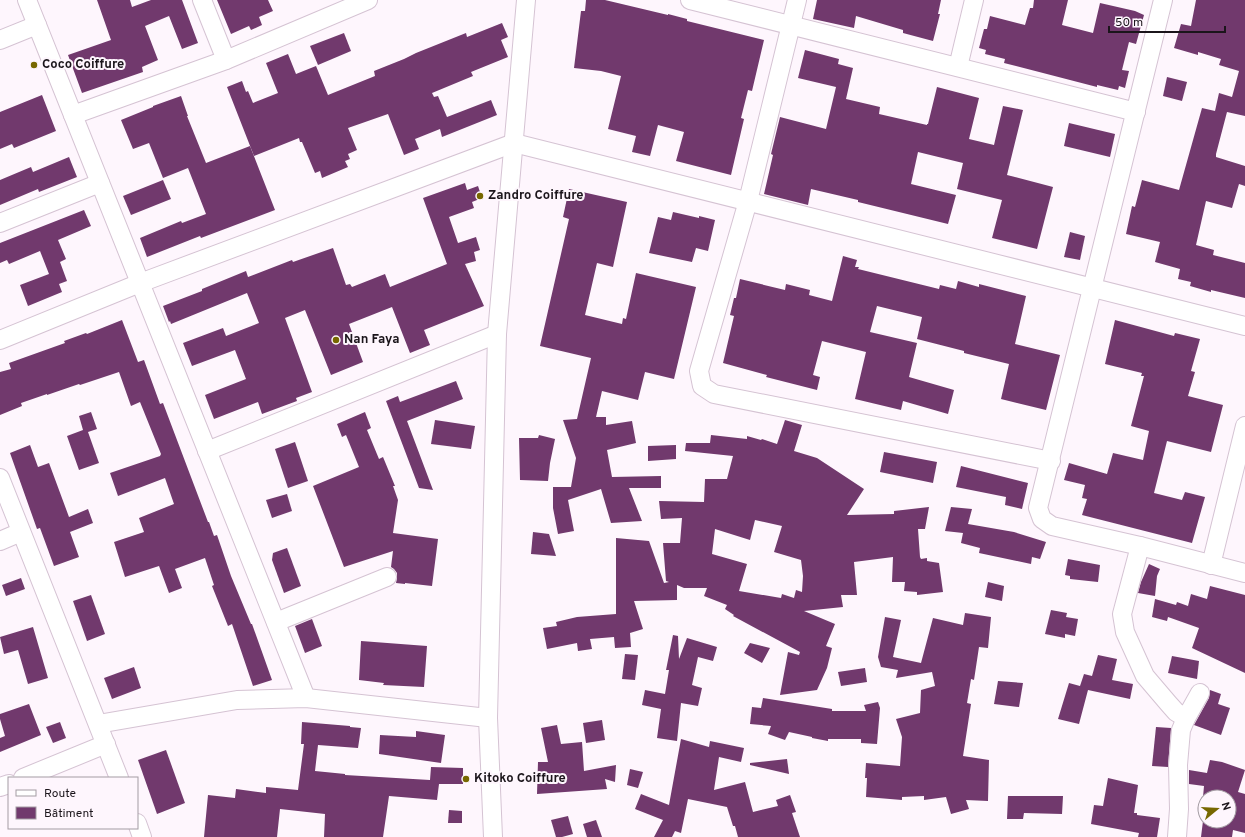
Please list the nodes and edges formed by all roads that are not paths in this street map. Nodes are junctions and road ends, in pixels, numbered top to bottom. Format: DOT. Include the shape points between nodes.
graph roads {
  1 [pos="27,0"];
  2 [pos="202,0"];
  3 [pos="368,0"];
  4 [pos="526,0"];
  5 [pos="690,0"];
  6 [pos="797,0"];
  7 [pos="974,0"];
  8 [pos="1163,0"];
  9 [pos="37,25"];
  10 [pos="790,25"];
  11 [pos="0,40"];
  12 [pos="226,60"];
  13 [pos="958,67"];
  14 [pos="1136,112"];
  15 [pos="73,115"];
  16 [pos="514,143"];
  17 [pos="100,183"];
  18 [pos="748,201"];
  19 [pos="0,223"];
  20 [pos="140,284"];
  21 [pos="1093,288"];
  22 [pos="1245,326"];
  23 [pos="497,334"];
  24 [pos="0,340"];
  25 [pos="1245,426"];
  26 [pos="208,451"];
  27 [pos="1051,461"];
  28 [pos="0,478"];
  29 [pos="22,532"];
  30 [pos="0,541"];
  31 [pos="1140,546"];
  32 [pos="1211,565"];
  33 [pos="1245,573"];
  34 [pos="387,576"];
  35 [pos="276,622"];
  36 [pos="1200,694"];
  37 [pos="306,698"];
  38 [pos="488,718"];
  39 [pos="1186,718"];
  40 [pos="98,724"];
  41 [pos="106,744"];
  42 [pos="25,777"];
  43 [pos="119,777"];
  44 [pos="138,826"];
  45 [pos="142,837"];
  46 [pos="494,837"];
  47 [pos="1177,837"];
  1 -- 9 [label="street"];
  2 -- 12 [label="street"];
  3 -- 12 [label="street"];
  4 -- 16 [label="street"];
  5 -- 10 [label="street"];
  6 -- 10 [label="street"];
  7 -- 13 [label="street"];
  8 -- 14 [label="street"];
  9 -- 11 [label="street"];
  9 -- 15 [label="street"];
  10 -- 13 [label="street"];
  10 -- 18 [label="street"];
  12 -- 15 [label="street"];
  13 -- 14 [label="street"];
  14 -- 21 [label="street"];
  15 -- 17 [label="street"];
  16 -- 18 [label="street"];
  16 -- 20 [label="street"];
  16 -- 23 [label="street"];
  17 -- 19 [label="street"];
  17 -- 20 [label="street"];
  18 -- 21 [label="street"];
  18 -- 27 [label="street" via="699,371 702,386 714,394"];
  20 -- 24 [label="street"];
  20 -- 26 [label="street"];
  21 -- 22 [label="street"];
  21 -- 27 [label="street"];
  23 -- 26 [label="street"];
  23 -- 38 [label="street"];
  25 -- 32 [label="street"];
  26 -- 35 [label="street"];
  27 -- 31 [label="street" via="1038,508 1042,519 1052,526"];
  28 -- 29 [label="street"];
  29 -- 30 [label="street"];
  29 -- 40 [label="street"];
  31 -- 32 [label="street"];
  31 -- 39 [label="street" via="1122,614 1125,632 1145,676 1176,712"];
  32 -- 33 [label="street"];
  34 -- 35 [label="street"];
  35 -- 37 [label="street"];
  36 -- 39 [label="street"];
  37 -- 38 [label="street"];
  37 -- 40 [label="street" via="237,700"];
  38 -- 46 [label="street"];
  39 -- 47 [label="street" via="1181,730 1178,765"];
  40 -- 41 [label="street"];
  41 -- 42 [label="street"];
  41 -- 43 [label="street"];
  44 -- 45 [label="street"];
}
